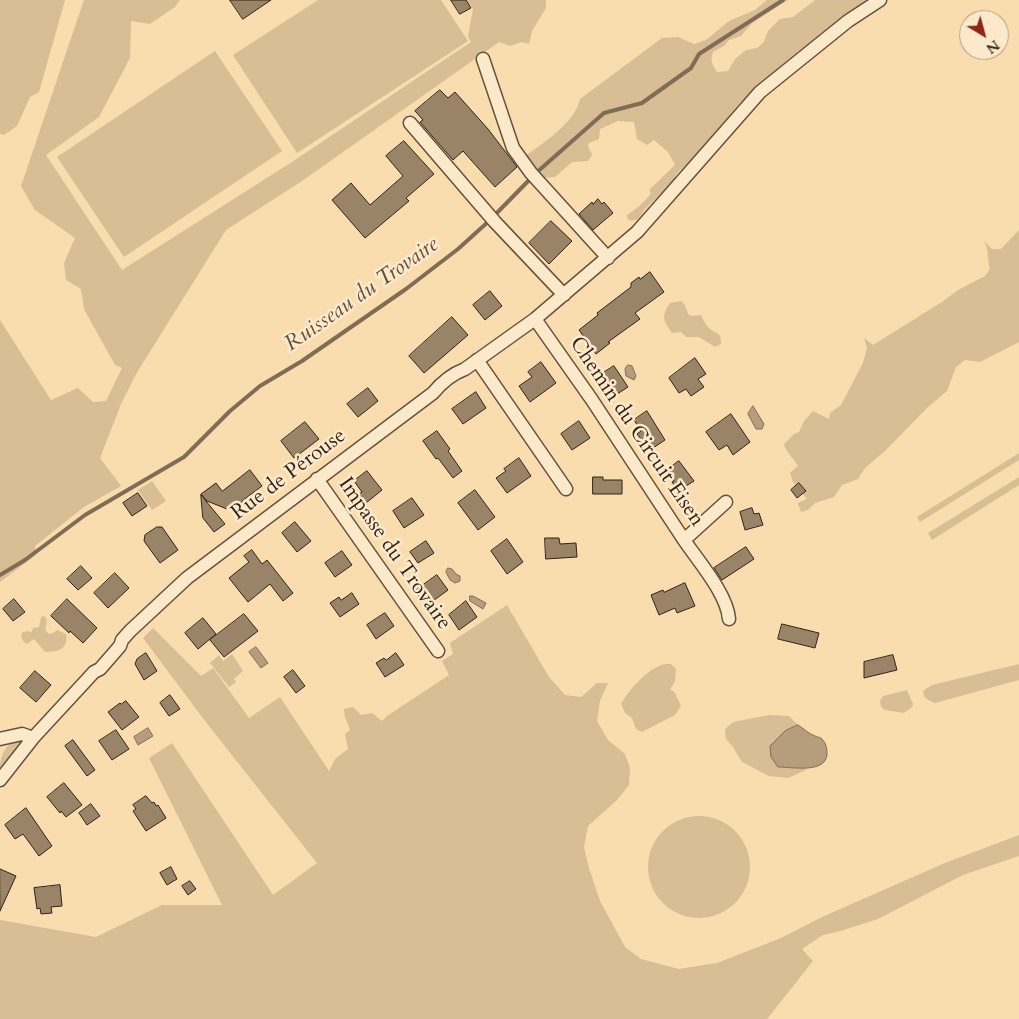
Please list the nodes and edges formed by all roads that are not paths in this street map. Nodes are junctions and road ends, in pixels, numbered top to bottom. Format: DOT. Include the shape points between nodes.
graph roads {
  1 [pos="880,0"];
  2 [pos="483,59"];
  3 [pos="410,122"];
  4 [pos="608,258"];
  5 [pos="564,295"];
  6 [pos="535,319"];
  7 [pos="478,360"];
  8 [pos="317,479"];
  9 [pos="566,489"];
  10 [pos="726,502"];
  11 [pos="684,540"];
  12 [pos="729,619"];
  13 [pos="438,651"];
  14 [pos="33,738"];
  15 [pos="0,739"];
  16 [pos="0,780"];
  1 -- 4 [label="street, Rue de Pérouse" via="848,20 760,92 672,194"];
  2 -- 4 [label="street" via="513,148 533,176"];
  3 -- 5 [label="street" via="492,218"];
  4 -- 5 [label="street, Rue de Pérouse"];
  5 -- 6 [label="street, Rue de Pérouse"];
  6 -- 7 [label="street, Rue de Pérouse"];
  6 -- 11 [label="street, Chemin du Circuit Eisen"];
  7 -- 8 [label="street, Rue de Pérouse" via="441,384"];
  7 -- 9 [label="street"];
  8 -- 13 [label="street, Impasse du Trovaire"];
  8 -- 14 [label="street, Rue de Pérouse" via="170,592"];
  10 -- 11 [label="street"];
  11 -- 12 [label="street, Chemin du Circuit Eisen" via="724,601"];
  14 -- 15 [label="street" via="22,734"];
  14 -- 16 [label="street, Rue de Pérouse"];
}
